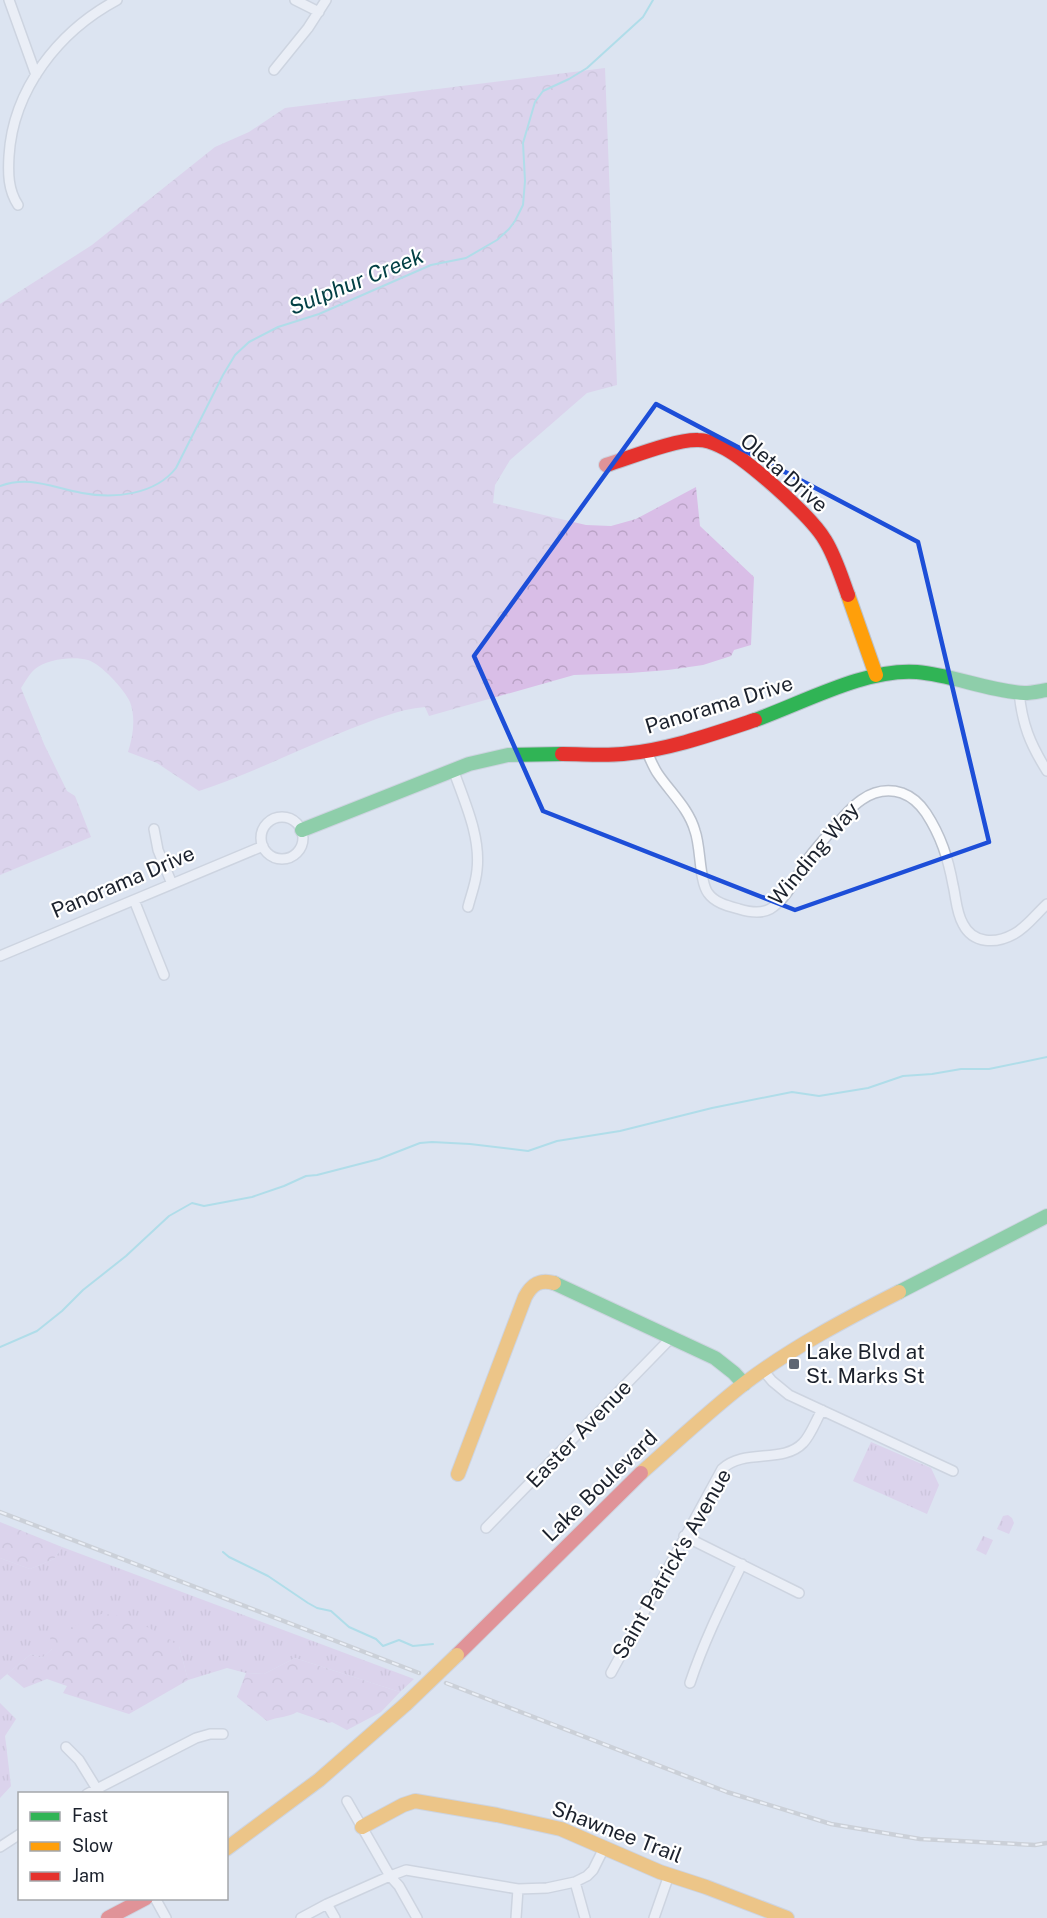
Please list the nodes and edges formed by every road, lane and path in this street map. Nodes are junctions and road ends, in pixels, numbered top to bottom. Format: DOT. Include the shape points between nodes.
graph roads {
  1 [pos="9,0"];
  2 [pos="117,0"];
  3 [pos="295,0"];
  4 [pos="326,0"];
  5 [pos="319,12"];
  6 [pos="274,70"];
  7 [pos="36,75"];
  8 [pos="18,205"];
  9 [pos="606,465"];
  10 [pos="876,675"];
  11 [pos="1047,690"];
  12 [pos="1019,692"];
  13 [pos="646,750"];
  14 [pos="453,769"];
  15 [pos="1047,771"];
  16 [pos="154,829"];
  17 [pos="302,830"];
  18 [pos="262,846"];
  19 [pos="172,884"];
  20 [pos="134,900"];
  21 [pos="1047,904"];
  22 [pos="468,907"];
  23 [pos="0,956"];
  24 [pos="164,975"];
  25 [pos="1047,1215"];
  26 [pos="670,1338"];
  27 [pos="763,1370"];
  28 [pos="744,1384"];
  29 [pos="822,1410"];
  30 [pos="953,1471"];
  31 [pos="458,1474"];
  32 [pos="486,1528"];
  33 [pos="684,1536"];
  34 [pos="742,1564"];
  35 [pos="799,1593"];
  36 [pos="610,1673"];
  37 [pos="690,1683"];
  38 [pos="223,1734"];
  39 [pos="66,1747"];
  40 [pos="99,1791"];
  41 [pos="347,1800"];
  42 [pos="362,1827"];
  43 [pos="18,1835"];
  44 [pos="0,1847"];
  45 [pos="228,1848"];
  46 [pos="604,1848"];
  47 [pos="669,1875"];
  48 [pos="390,1876"];
  49 [pos="575,1882"];
  50 [pos="518,1889"];
  51 [pos="144,1900"];
  52 [pos="156,1900"];
  53 [pos="327,1904"];
  54 [pos="108,1918"];
  55 [pos="166,1918"];
  56 [pos="302,1918"];
  57 [pos="335,1918"];
  58 [pos="417,1918"];
  59 [pos="516,1918"];
  60 [pos="585,1918"];
  61 [pos="654,1918"];
  62 [pos="787,1918"];
  1 -- 7 [label="street"];
  2 -- 7 [label="street" via="74,28"];
  3 -- 5 [label="street"];
  4 -- 5 [label="street"];
  5 -- 6 [label="street"];
  7 -- 8 [label="street" via="19,111 10,151 9,182"];
  9 -- 10 [label="street, Oleta Drive" via="698,441 721,446 744,461 802,512 825,539"];
  10 -- 12 [label="street, Panorama Drive" via="909,671"];
  10 -- 13 [label="street, Panorama Drive" via="762,717"];
  11 -- 12 [label="street, Panorama Drive"];
  12 -- 15 [label="street" via="1026,731"];
  13 -- 14 [label="street, Panorama Drive" via="623,754 507,755"];
  13 -- 21 [label="street, Winding Way" via="657,773 693,823 704,887 722,904 751,911 772,908 849,808 864,797 891,792 917,802 933,825 947,855 963,926 977,939 996,941 1013,935"];
  14 -- 17 [label="street, Panorama Drive"];
  14 -- 22 [label="street" via="474,830 477,851 477,873"];
  16 -- 19 [label="street"];
  17 -- 18 [label="street" via="294,820 274,818 264,827"];
  17 -- 18 [label="street" via="303,842 292,857 272,857"];
  18 -- 19 [label="street, Panorama Drive"];
  19 -- 20 [label="street, Panorama Drive"];
  20 -- 23 [label="street, Panorama Drive"];
  20 -- 24 [label="street"];
  25 -- 27 [label="street, Lake Boulevard" via="839,1323"];
  26 -- 28 [label="street" via="719,1361"];
  26 -- 31 [label="street" via="553,1282 539,1281 525,1297"];
  26 -- 32 [label="street, Easter Avenue"];
  27 -- 28 [label="street, Lake Boulevard"];
  27 -- 29 [label="street" via="789,1395"];
  28 -- 45 [label="street, Lake Boulevard, bridge" via="639,1475 350,1755"];
  29 -- 30 [label="street"];
  29 -- 33 [label="street, Saint Patrick's Avenue" via="798,1447 728,1463"];
  33 -- 34 [label="street"];
  33 -- 36 [label="street, Saint Patrick's Avenue"];
  34 -- 35 [label="street"];
  34 -- 37 [label="street" via="715,1618"];
  38 -- 40 [label="street" via="196,1738"];
  39 -- 40 [label="street"];
  41 -- 42 [label="street"];
  42 -- 46 [label="street, Shawnee Trail" via="415,1801 548,1826"];
  42 -- 48 [label="street"];
  43 -- 44 [label="street"];
  46 -- 47 [label="street, Shawnee Trail"];
  46 -- 49 [label="street" via="587,1876"];
  47 -- 61 [label="street"];
  47 -- 62 [label="street, Shawnee Trail"];
  48 -- 50 [label="street" via="409,1870"];
  48 -- 53 [label="street"];
  48 -- 58 [label="street"];
  49 -- 50 [label="street"];
  49 -- 60 [label="street"];
  50 -- 59 [label="street"];
  51 -- 54 [label="street"];
  52 -- 55 [label="street"];
  53 -- 56 [label="street"];
  53 -- 57 [label="street"];
}
